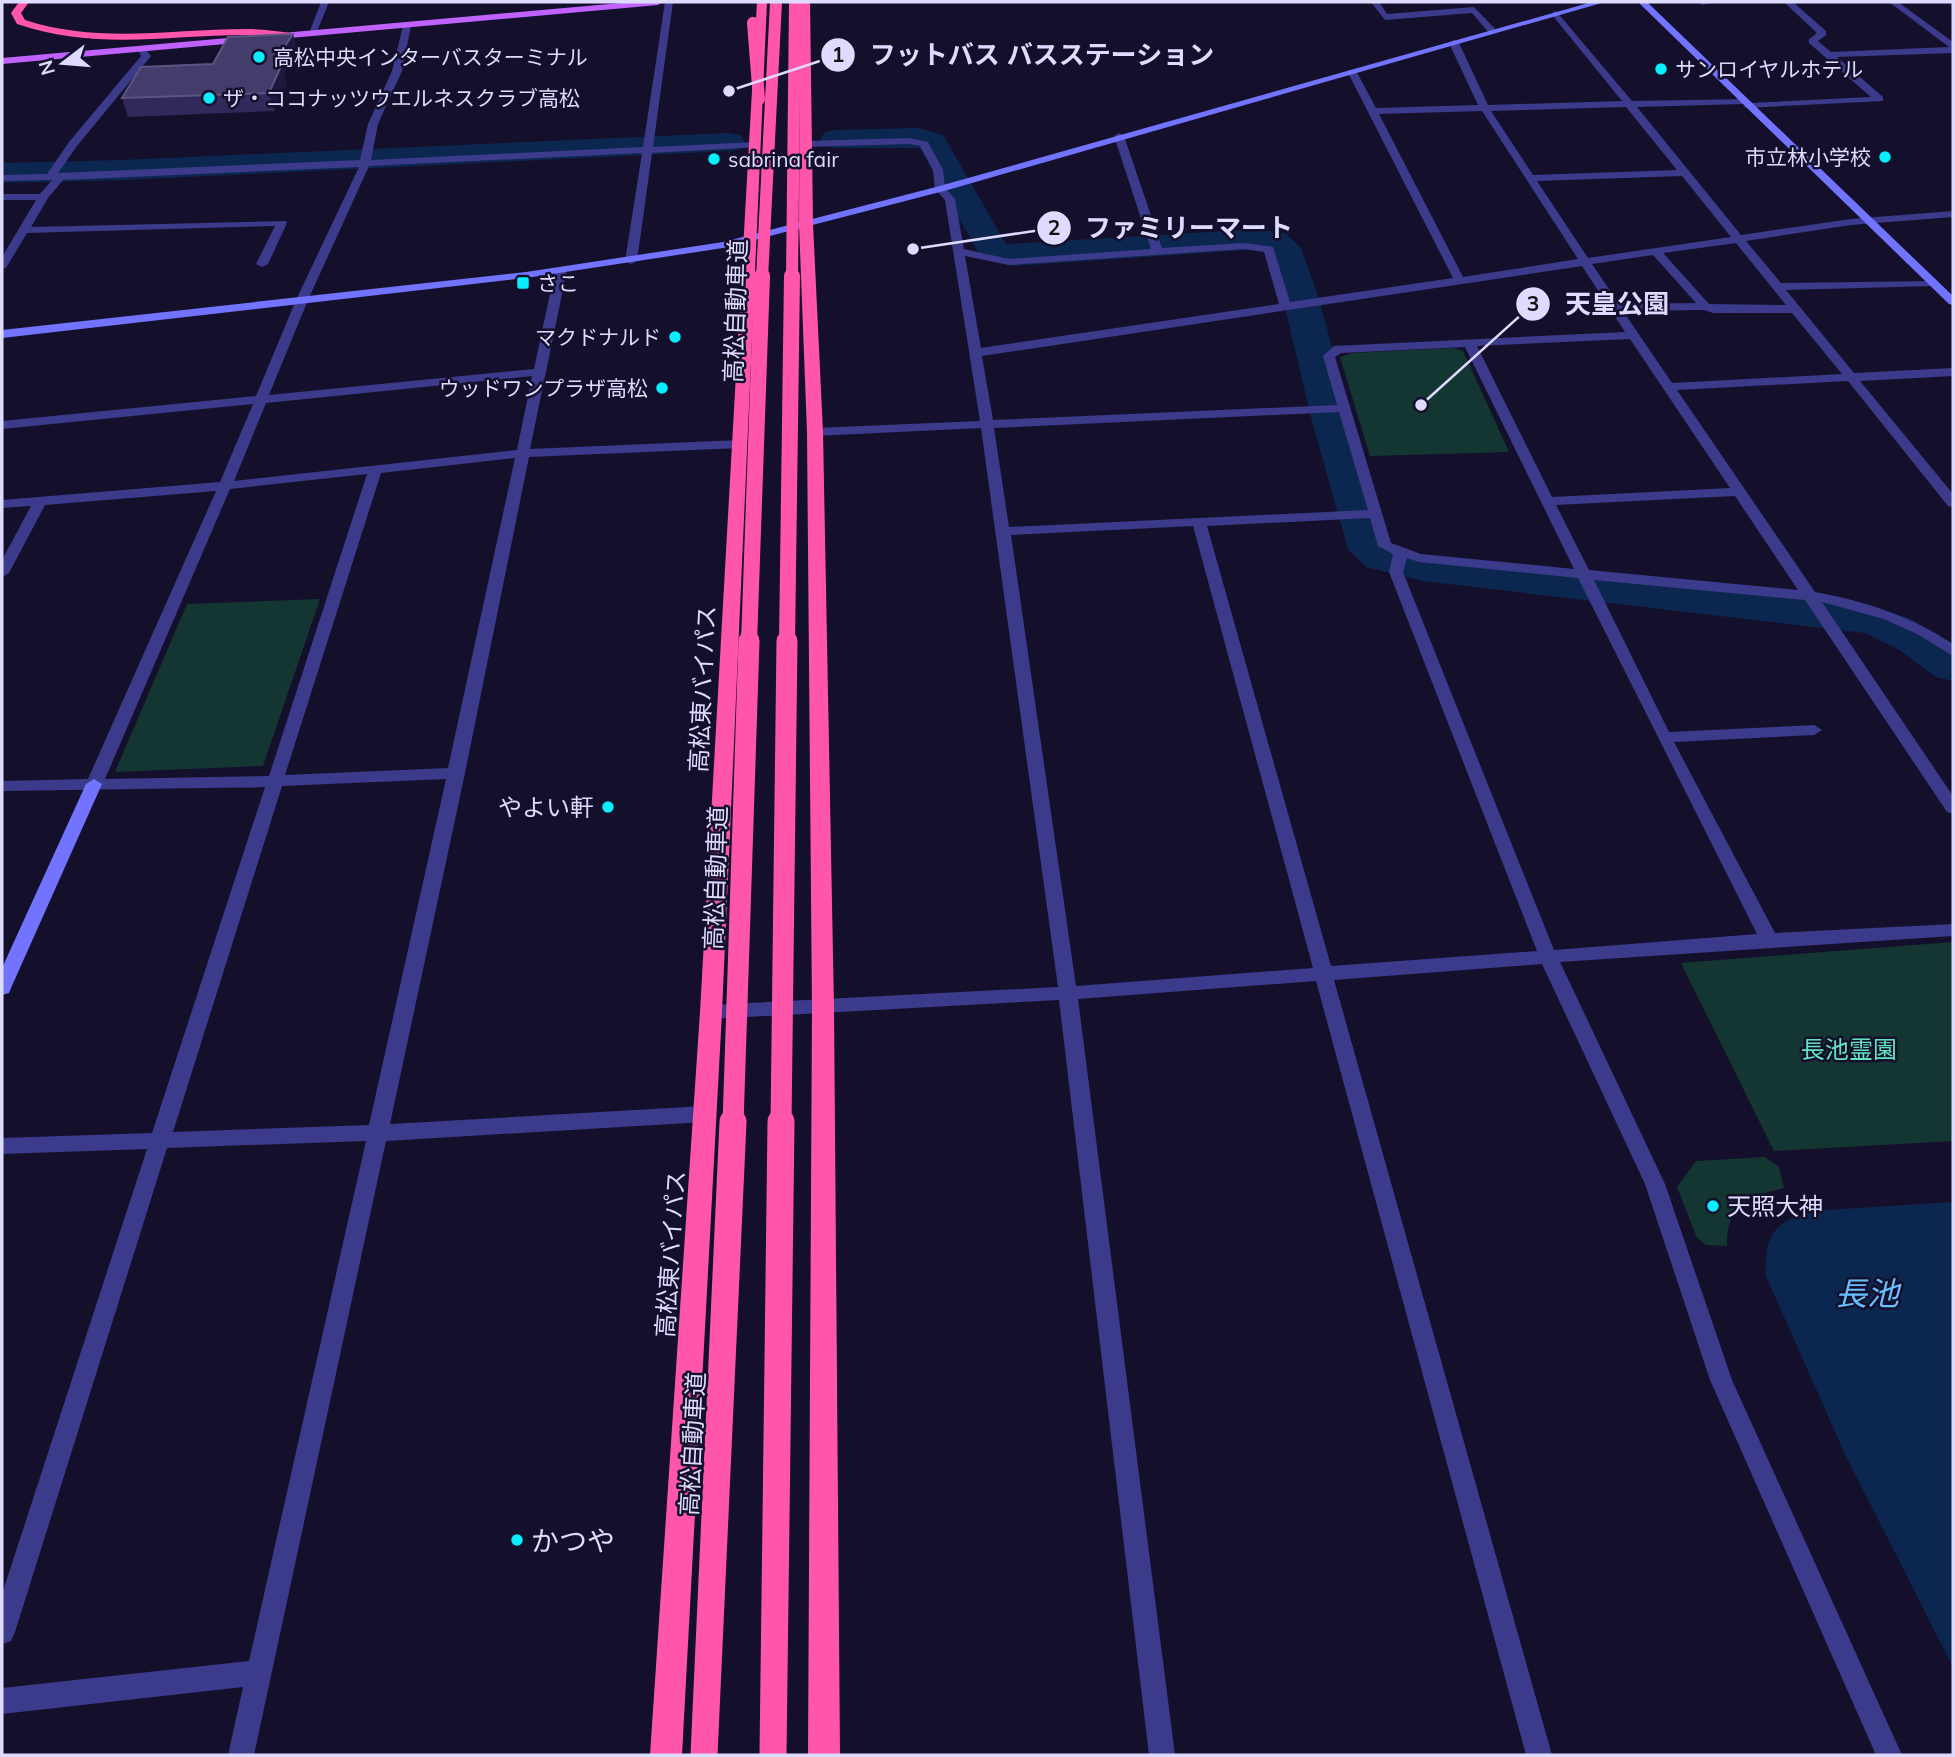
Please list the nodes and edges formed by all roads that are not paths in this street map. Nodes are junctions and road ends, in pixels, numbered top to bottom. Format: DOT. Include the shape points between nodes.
graph roads {
  1 [pos="24,2"];
  2 [pos="326,2"];
  3 [pos="658,2"];
  4 [pos="669,2"];
  5 [pos="762,2"];
  6 [pos="776,2"];
  7 [pos="794,2"];
  8 [pos="805,2"];
  9 [pos="1441,2"];
  10 [pos="1601,2"];
  11 [pos="1642,2"];
  12 [pos="1702,2"];
  13 [pos="1713,2"];
  14 [pos="1788,2"];
  15 [pos="1893,2"];
  16 [pos="1375,3"];
  17 [pos="1449,11"];
  18 [pos="749,12"];
  19 [pos="1556,14"];
  20 [pos="407,26"];
  21 [pos="1493,32"];
  22 [pos="311,34"];
  23 [pos="290,36"];
  24 [pos="1454,43"];
  25 [pos="1953,48"];
  26 [pos="144,49"];
  27 [pos="1829,55"];
  28 [pos="2,61"];
  29 [pos="1352,71"];
  30 [pos="1626,104"];
  31 [pos="1747,104"];
  32 [pos="1484,107"];
  33 [pos="1373,111"];
  34 [pos="1119,136"];
  35 [pos="805,144"];
  36 [pos="647,145"];
  37 [pos="755,145"];
  38 [pos="366,160"];
  39 [pos="1684,173"];
  40 [pos="55,174"];
  41 [pos="2,178"];
  42 [pos="766,178"];
  43 [pos="1531,178"];
  44 [pos="943,188"];
  45 [pos="2,197"];
  46 [pos="43,197"];
  47 [pos="1953,214"];
  48 [pos="1870,219"];
  49 [pos="806,224"];
  50 [pos="24,230"];
  51 [pos="1738,238"];
  52 [pos="749,239"];
  53 [pos="1157,248"];
  54 [pos="959,251"];
  55 [pos="1655,251"];
  56 [pos="631,261"];
  57 [pos="1587,262"];
  58 [pos="262,264"];
  59 [pos="2,266"];
  60 [pos="561,270"];
  61 [pos="1461,281"];
  62 [pos="1934,283"];
  63 [pos="1778,287"];
  64 [pos="302,299"];
  65 [pos="1953,302"];
  66 [pos="1705,306"];
  67 [pos="1297,307"];
  68 [pos="1615,308"];
  69 [pos="1796,309"];
  70 [pos="2,334"];
  71 [pos="1634,335"];
  72 [pos="1469,342"];
  73 [pos="975,353"];
  74 [pos="539,372"];
  75 [pos="1953,372"];
  76 [pos="1850,377"];
  77 [pos="1670,387"];
  78 [pos="259,399"];
  79 [pos="1341,408"];
  80 [pos="2,425"];
  81 [pos="987,425"];
  82 [pos="815,432"];
  83 [pos="740,444"];
  84 [pos="524,453"];
  85 [pos="375,471"];
  86 [pos="225,486"];
  87 [pos="1740,492"];
  88 [pos="41,500"];
  89 [pos="1546,501"];
  90 [pos="1953,503"];
  91 [pos="2,504"];
  92 [pos="1364,515"];
  93 [pos="1199,522"];
  94 [pos="1004,531"];
  95 [pos="1399,561"];
  96 [pos="2,573"];
  97 [pos="1588,584"];
  98 [pos="1818,608"];
  99 [pos="1953,651"];
  100 [pos="1814,730"];
  101 [pos="1664,737"];
  102 [pos="457,772"];
  103 [pos="277,781"];
  104 [pos="94,784"];
  105 [pos="2,786"];
  106 [pos="1953,808"];
  107 [pos="1953,930"];
  108 [pos="1769,940"];
  109 [pos="1548,957"];
  110 [pos="1325,972"];
  111 [pos="2,988"];
  112 [pos="1069,993"];
  113 [pos="823,1008"];
  114 [pos="711,1012"];
  115 [pos="705,1114"];
  116 [pos="379,1133"];
  117 [pos="161,1142"];
  118 [pos="2,1146"];
  119 [pos="2,1632"];
  120 [pos="259,1673"];
  121 [pos="2,1701"];
  122 [pos="241,1755"];
  123 [pos="666,1755"];
  124 [pos="704,1755"];
  125 [pos="774,1755"];
  126 [pos="824,1755"];
  127 [pos="1161,1755"];
  128 [pos="1539,1755"];
  129 [pos="1889,1755"];
  1 -- 23 [label="highway" via="16,13 21,22 60,33"];
  2 -- 22 [label="street"];
  3 -- 20 [label="main road"];
  4 -- 36 [label="street"];
  5 -- 37 [label="highway, 高松東バイパス"];
  6 -- 42 [label="highway, 高松自動車道, bridge"];
  7 -- 125 [label="highway, bridge"];
  8 -- 35 [label="highway"];
  9 -- 17 [label="street"];
  10 -- 19 [label="street"];
  11 -- 31 [label="street"];
  12 -- 13 [label="street"];
  14 -- 27 [label="street" via="1823,33 1812,41"];
  15 -- 25 [label="street"];
  16 -- 17 [label="street" via="1385,17"];
  17 -- 21 [label="street" via="1474,10"];
  18 -- 42 [label="highway, bridge"];
  19 -- 21 [label="street"];
  19 -- 30 [label="street"];
  20 -- 22 [label="main road"];
  20 -- 38 [label="street" via="397,71 373,124"];
  21 -- 24 [label="street"];
  22 -- 23 [label="main road"];
  23 -- 26 [label="main road"];
  24 -- 29 [label="street"];
  24 -- 32 [label="street"];
  25 -- 27 [label="street"];
  26 -- 28 [label="main road"];
  26 -- 40 [label="street" via="146,56 73,144"];
  27 -- 31 [label="street" via="1880,99"];
  29 -- 33 [label="street"];
  29 -- 34 [label="street"];
  30 -- 31 [label="street"];
  30 -- 32 [label="street"];
  30 -- 39 [label="street"];
  31 -- 48 [label="street"];
  32 -- 33 [label="street"];
  32 -- 43 [label="street"];
  33 -- 61 [label="street"];
  34 -- 44 [label="street"];
  34 -- 53 [label="street"];
  35 -- 44 [label="street" via="924,144"];
  35 -- 49 [label="highway"];
  36 -- 37 [label="street"];
  36 -- 38 [label="street"];
  36 -- 56 [label="street"];
  37 -- 52 [label="highway, 高松東バイパス"];
  38 -- 40 [label="street"];
  38 -- 64 [label="street"];
  39 -- 43 [label="street"];
  39 -- 51 [label="street"];
  40 -- 41 [label="street"];
  40 -- 46 [label="street"];
  42 -- 124 [label="highway, 高松自動車道, bridge" via="731,1158"];
  43 -- 57 [label="street"];
  44 -- 49 [label="street"];
  44 -- 54 [label="street" via="950,199"];
  45 -- 46 [label="street"];
  46 -- 50 [label="street"];
  47 -- 48 [label="street"];
  48 -- 51 [label="street"];
  48 -- 62 [label="street"];
  49 -- 52 [label="street"];
  49 -- 82 [label="highway"];
  50 -- 58 [label="street" via="282,223"];
  50 -- 59 [label="street"];
  51 -- 55 [label="street"];
  51 -- 63 [label="street"];
  52 -- 56 [label="street"];
  52 -- 83 [label="highway, 高松東バイパス"];
  53 -- 54 [label="street" via="1009,262"];
  53 -- 67 [label="street" via="1269,249"];
  54 -- 73 [label="street"];
  55 -- 57 [label="street"];
  55 -- 66 [label="street"];
  56 -- 60 [label="street"];
  57 -- 61 [label="street"];
  57 -- 68 [label="street"];
  60 -- 64 [label="street"];
  60 -- 74 [label="street"];
  61 -- 67 [label="street"];
  62 -- 63 [label="street"];
  62 -- 65 [label="street"];
  63 -- 69 [label="street"];
  64 -- 70 [label="street"];
  64 -- 78 [label="street"];
  66 -- 68 [label="street"];
  66 -- 69 [label="street"];
  67 -- 73 [label="street"];
  68 -- 71 [label="street"];
  69 -- 76 [label="street"];
  71 -- 72 [label="street"];
  71 -- 77 [label="street"];
  72 -- 79 [label="street" via="1339,349 1328,356"];
  72 -- 89 [label="street"];
  73 -- 81 [label="street"];
  74 -- 78 [label="street"];
  74 -- 84 [label="street"];
  75 -- 76 [label="street"];
  76 -- 77 [label="street"];
  76 -- 90 [label="street"];
  77 -- 87 [label="street"];
  78 -- 80 [label="street"];
  78 -- 86 [label="street"];
  79 -- 81 [label="street"];
  79 -- 92 [label="street"];
  81 -- 82 [label="street"];
  81 -- 94 [label="street"];
  82 -- 113 [label="highway"];
  83 -- 84 [label="street"];
  83 -- 114 [label="highway, 高松東バイパス"];
  84 -- 85 [label="street"];
  84 -- 102 [label="street"];
  85 -- 86 [label="street"];
  85 -- 103 [label="street"];
  86 -- 88 [label="street"];
  86 -- 104 [label="street"];
  87 -- 89 [label="street"];
  87 -- 98 [label="street"];
  88 -- 91 [label="street"];
  88 -- 96 [label="street"];
  89 -- 97 [label="street"];
  92 -- 93 [label="street"];
  92 -- 95 [label="street"];
  93 -- 94 [label="street"];
  93 -- 110 [label="street"];
  94 -- 112 [label="street"];
  95 -- 97 [label="street" via="1419,558"];
  95 -- 109 [label="street"];
  97 -- 98 [label="street"];
  97 -- 101 [label="street"];
  98 -- 99 [label="street" via="1887,615 1914,625"];
  98 -- 106 [label="street"];
  100 -- 101 [label="street"];
  101 -- 108 [label="street"];
  102 -- 103 [label="street"];
  102 -- 116 [label="street"];
  103 -- 104 [label="street"];
  103 -- 117 [label="street"];
  104 -- 105 [label="street"];
  104 -- 111 [label="street"];
  107 -- 108 [label="street"];
  108 -- 109 [label="street"];
  109 -- 110 [label="street"];
  109 -- 129 [label="street" via="1655,1184 1721,1380"];
  110 -- 112 [label="street"];
  110 -- 128 [label="street"];
  112 -- 113 [label="street"];
  112 -- 127 [label="street"];
  113 -- 114 [label="street"];
  113 -- 126 [label="highway"];
  114 -- 115 [label="highway, 高松東バイパス"];
  115 -- 116 [label="street"];
  115 -- 123 [label="highway, 高松東バイパス"];
  116 -- 117 [label="street"];
  116 -- 120 [label="street"];
  117 -- 118 [label="street"];
  117 -- 119 [label="street"];
  120 -- 121 [label="street"];
  120 -- 122 [label="street"];
}
